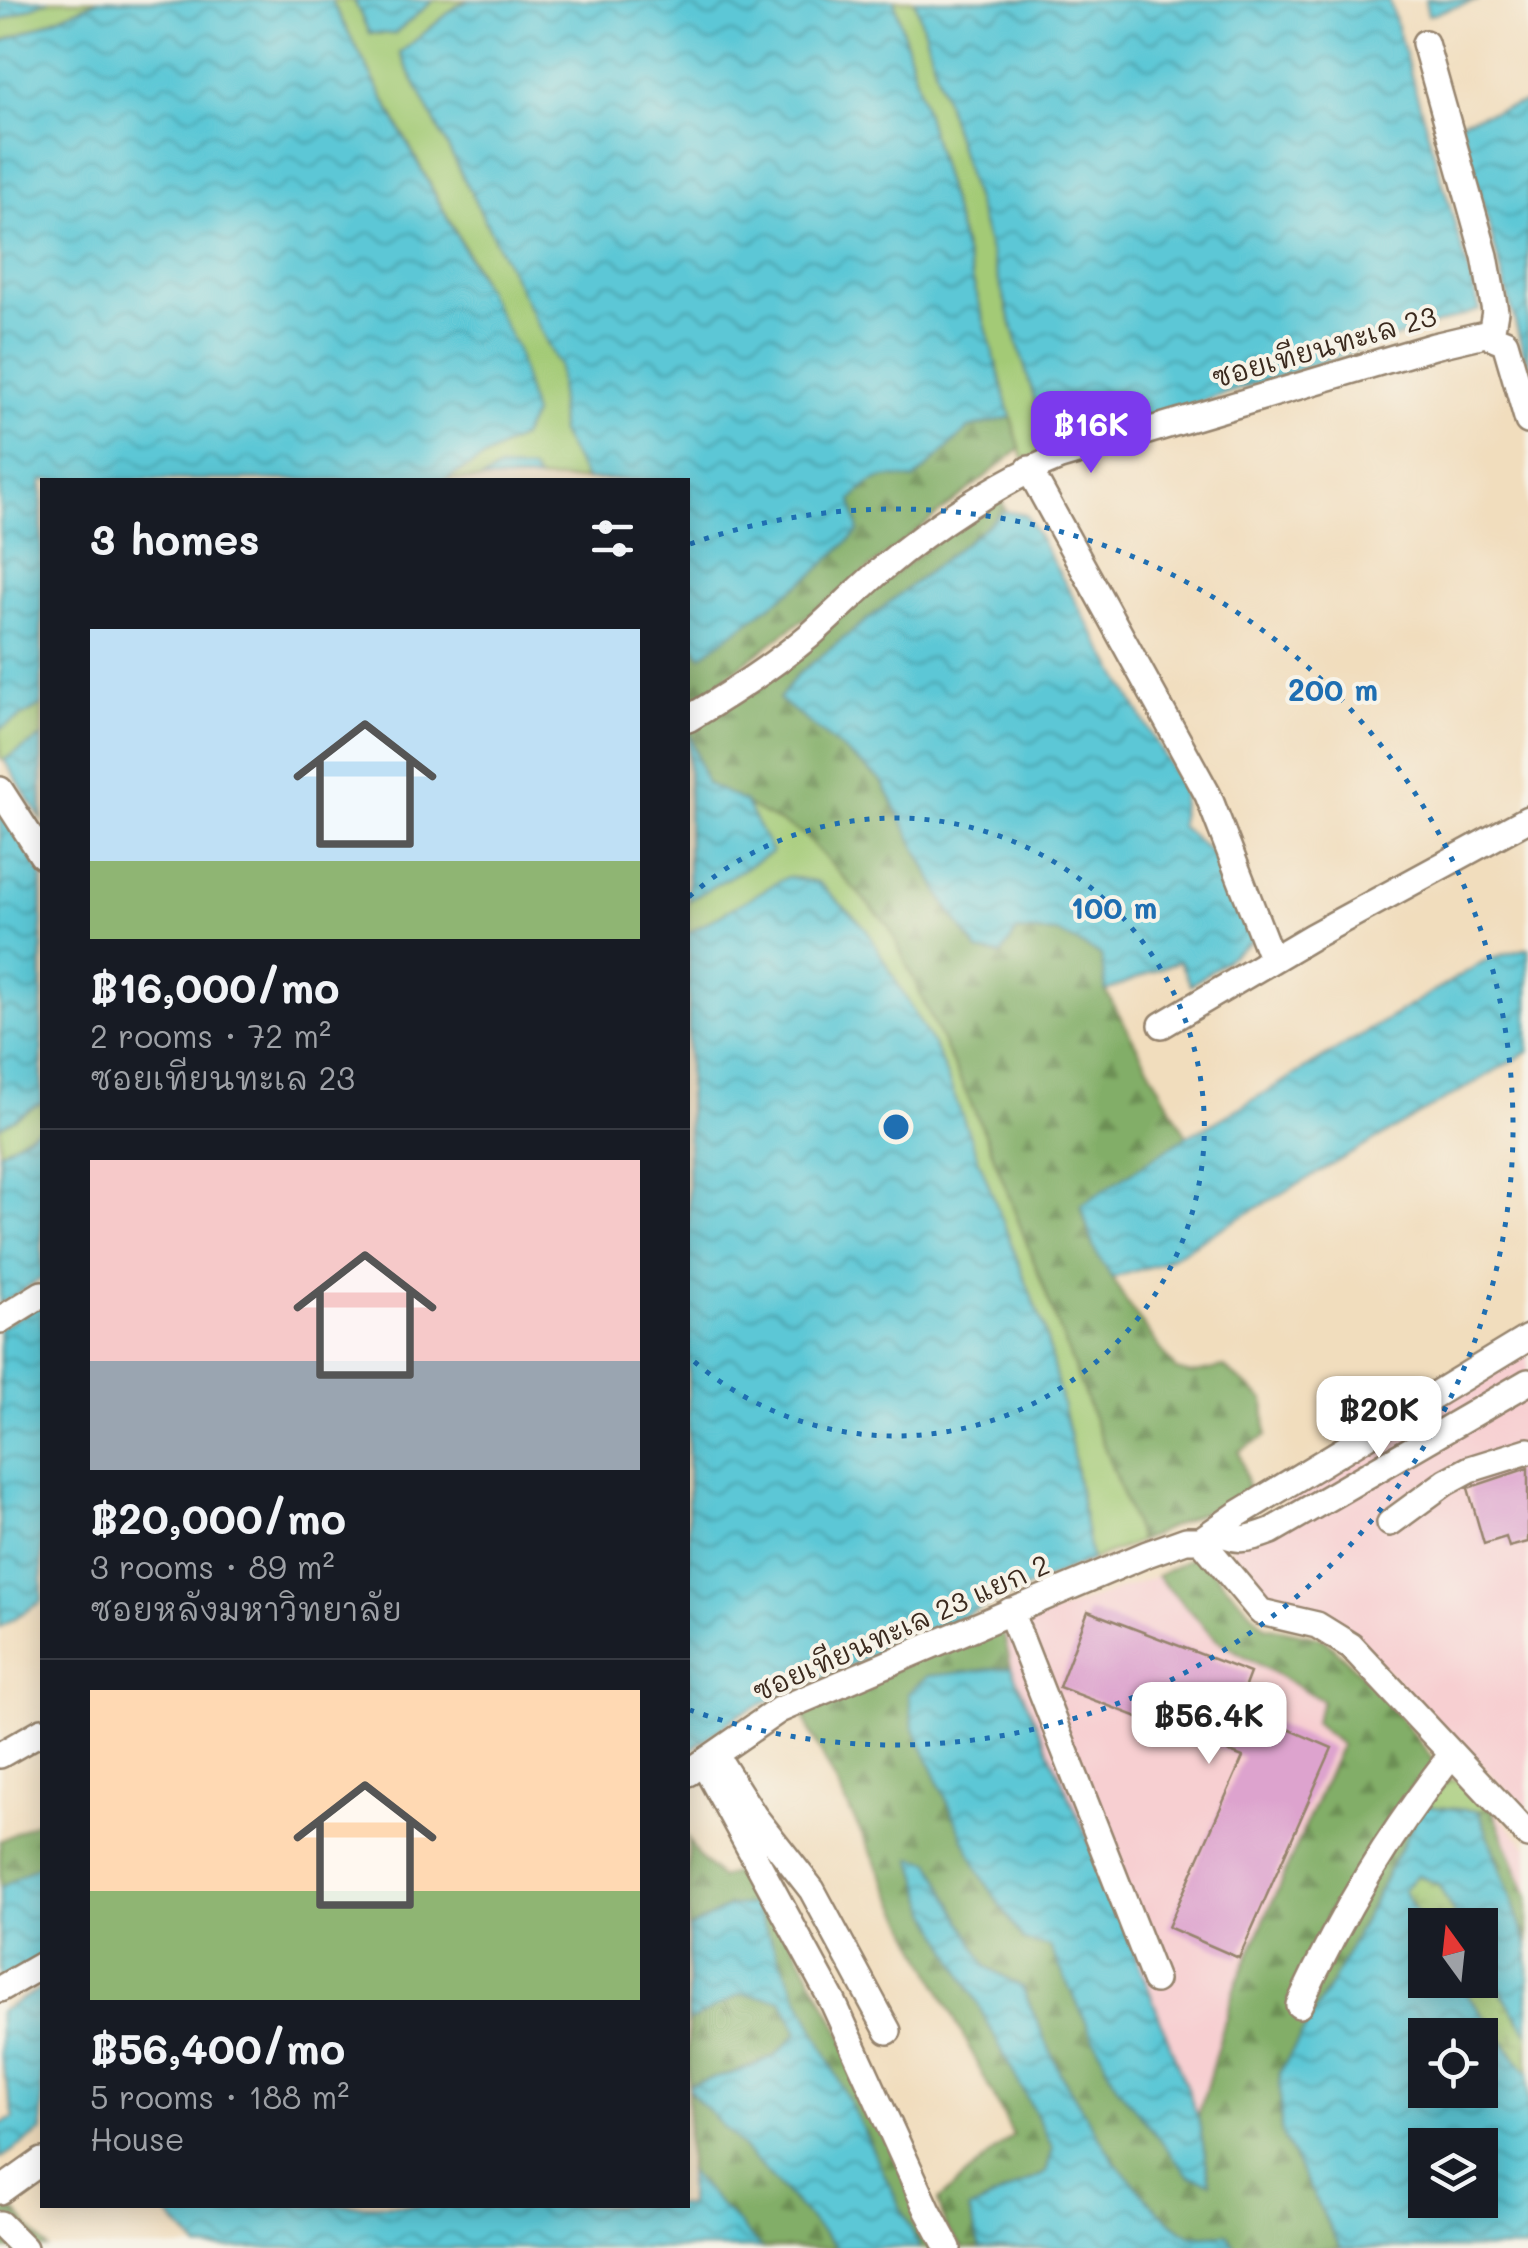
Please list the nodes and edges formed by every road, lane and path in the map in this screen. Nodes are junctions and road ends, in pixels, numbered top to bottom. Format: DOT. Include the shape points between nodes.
graph roads {
  1 [pos="1425,42"];
  2 [pos="1491,335"];
  3 [pos="1528,420"];
  4 [pos="1028,469"];
  5 [pos="690,718"];
  6 [pos="0,790"];
  7 [pos="1528,819"];
  8 [pos="40,852"];
  9 [pos="1272,960"];
  10 [pos="1162,1025"];
  11 [pos="40,1295"];
  12 [pos="0,1320"];
  13 [pos="1528,1338"];
  14 [pos="1528,1382"];
  15 [pos="1528,1452"];
  16 [pos="1390,1523"];
  17 [pos="1201,1536"];
  18 [pos="1010,1611"];
  19 [pos="40,1732"];
  20 [pos="1452,1754"];
  21 [pos="0,1755"];
  22 [pos="702,1764"];
  23 [pos="1528,1835"];
  24 [pos="40,1966"];
  25 [pos="1156,1980"];
  26 [pos="0,1989"];
  27 [pos="1299,2004"];
  28 [pos="888,2031"];
  29 [pos="40,2162"];
  30 [pos="0,2190"];
  31 [pos="0,2224"];
  32 [pos="24,2248"];
  33 [pos="948,2248"];
  1 -- 2 [label="street" via="1485,256 1495,311"];
  2 -- 3 [label="street" via="1505,342"];
  2 -- 4 [label="street, ซอยเทียนทะเล 23" via="1375,362"];
  4 -- 5 [label="street, ซอยเทียนทะเล 23" via="886,566 761,674"];
  4 -- 9 [label="street" via="1208,796"];
  6 -- 8 [label="street"];
  7 -- 9 [label="street"];
  9 -- 10 [label="street"];
  11 -- 12 [label="street"];
  13 -- 17 [label="street"];
  14 -- 17 [label="street" via="1271,1531 1241,1540"];
  15 -- 16 [label="street" via="1458,1476"];
  17 -- 18 [label="street, ซอยเทียนทะเล 23 แยก 2"];
  17 -- 20 [label="street" via="1253,1606 1334,1633"];
  18 -- 22 [label="street, ซอยเทียนทะเล 23 แยก 2" via="779,1710"];
  18 -- 25 [label="street"];
  19 -- 21 [label="street"];
  20 -- 23 [label="street"];
  20 -- 27 [label="street" via="1366,1874"];
  22 -- 28 [label="street" via="812,1890"];
  22 -- 33 [label="street" via="833,2002"];
  24 -- 26 [label="street"];
  29 -- 30 [label="street"];
  31 -- 32 [label="street"];
}
